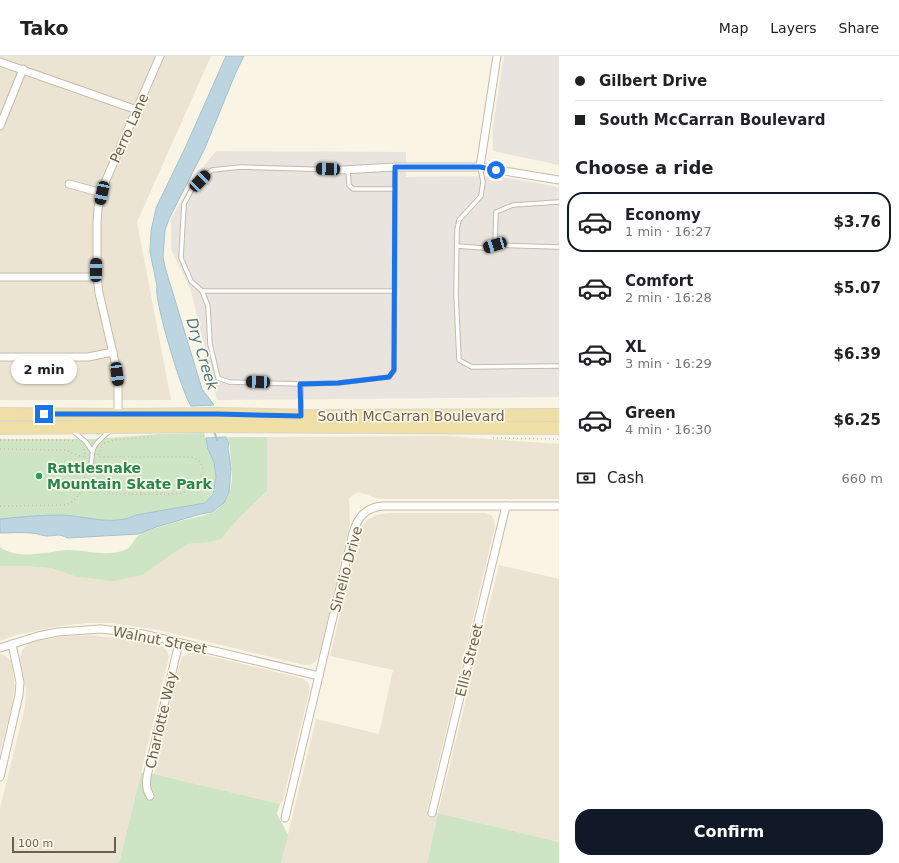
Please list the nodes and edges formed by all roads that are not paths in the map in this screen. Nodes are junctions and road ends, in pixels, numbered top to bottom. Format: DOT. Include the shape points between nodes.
graph roads {
  1 [pos="160,56"];
  2 [pos="497,56"];
  3 [pos="0,62"];
  4 [pos="23,69"];
  5 [pos="136,110"];
  6 [pos="0,126"];
  7 [pos="395,167"];
  8 [pos="480,167"];
  9 [pos="345,170"];
  10 [pos="559,180"];
  11 [pos="69,184"];
  12 [pos="395,189"];
  13 [pos="102,193"];
  14 [pos="559,202"];
  15 [pos="495,245"];
  16 [pos="457,246"];
  17 [pos="559,247"];
  18 [pos="0,277"];
  19 [pos="97,277"];
  20 [pos="202,291"];
  21 [pos="394,291"];
  22 [pos="113,352"];
  23 [pos="0,357"];
  24 [pos="559,366"];
  25 [pos="300,384"];
  26 [pos="0,414"];
  27 [pos="118,415"];
  28 [pos="301,416"];
  29 [pos="559,416"];
  30 [pos="114,427"];
  31 [pos="0,428"];
  32 [pos="69,428"];
  33 [pos="559,428"];
  34 [pos="92,451"];
  35 [pos="91,468"];
  36 [pos="506,506"];
  37 [pos="559,506"];
  38 [pos="179,643"];
  39 [pos="12,644"];
  40 [pos="0,648"];
  41 [pos="319,676"];
  42 [pos="0,778"];
  43 [pos="150,796"];
  44 [pos="432,813"];
  45 [pos="285,818"];
  1 -- 5 [label="street, Perro Lane"];
  2 -- 8 [label="street"];
  3 -- 4 [label="street"];
  4 -- 5 [label="street"];
  4 -- 6 [label="street"];
  5 -- 13 [label="street, Perro Lane"];
  7 -- 8 [label="street"];
  7 -- 9 [label="street"];
  7 -- 12 [label="lane"];
  8 -- 10 [label="street"];
  8 -- 16 [label="lane" via="483,182 481,196 459,220"];
  9 -- 12 [label="lane" via="349,185 353,189"];
  9 -- 20 [label="lane" via="241,167 212,170 206,174 193,187 184,204 181,258 192,281"];
  11 -- 13 [label="street"];
  12 -- 21 [label="lane"];
  13 -- 19 [label="street, Perro Lane" via="97,222"];
  14 -- 15 [label="lane" via="513,205 496,212"];
  15 -- 16 [label="lane" via="484,248"];
  15 -- 17 [label="lane"];
  16 -- 24 [label="lane" via="459,360 472,367"];
  18 -- 19 [label="street"];
  19 -- 22 [label="street, Perro Lane"];
  20 -- 21 [label="lane"];
  20 -- 25 [label="lane" via="208,306 210,344 218,378 229,382"];
  21 -- 25 [label="lane" via="394,370 389,377"];
  22 -- 23 [label="street" via="88,357"];
  22 -- 27 [label="street, Perro Lane" via="118,383"];
  25 -- 28 [label="lane"];
  26 -- 27 [label="main road, South McCarran Boulevard"];
  27 -- 28 [label="main road, South McCarran Boulevard"];
  28 -- 29 [label="main road, South McCarran Boulevard"];
  30 -- 32 [label="main road, South McCarran Boulevard"];
  30 -- 33 [label="main road, South McCarran Boulevard"];
  30 -- 34 [label="lane" via="98,441"];
  31 -- 32 [label="main road, South McCarran Boulevard"];
  32 -- 34 [label="lane" via="86,442"];
  34 -- 35 [label="lane"];
  36 -- 37 [label="street, Sinelio Drive"];
  36 -- 41 [label="street, Sinelio Drive" via="382,506 365,511 353,533"];
  36 -- 44 [label="street, Ellis Street"];
  38 -- 39 [label="street, Walnut Street" via="143,634 101,629 58,632"];
  38 -- 41 [label="street, Walnut Street"];
  38 -- 43 [label="street, Charlotte Way" via="147,776 146,786"];
  39 -- 40 [label="street, Walnut Street"];
  39 -- 42 [label="street" via="20,682 19,695"];
  41 -- 45 [label="street, Sinelio Drive"];
}
